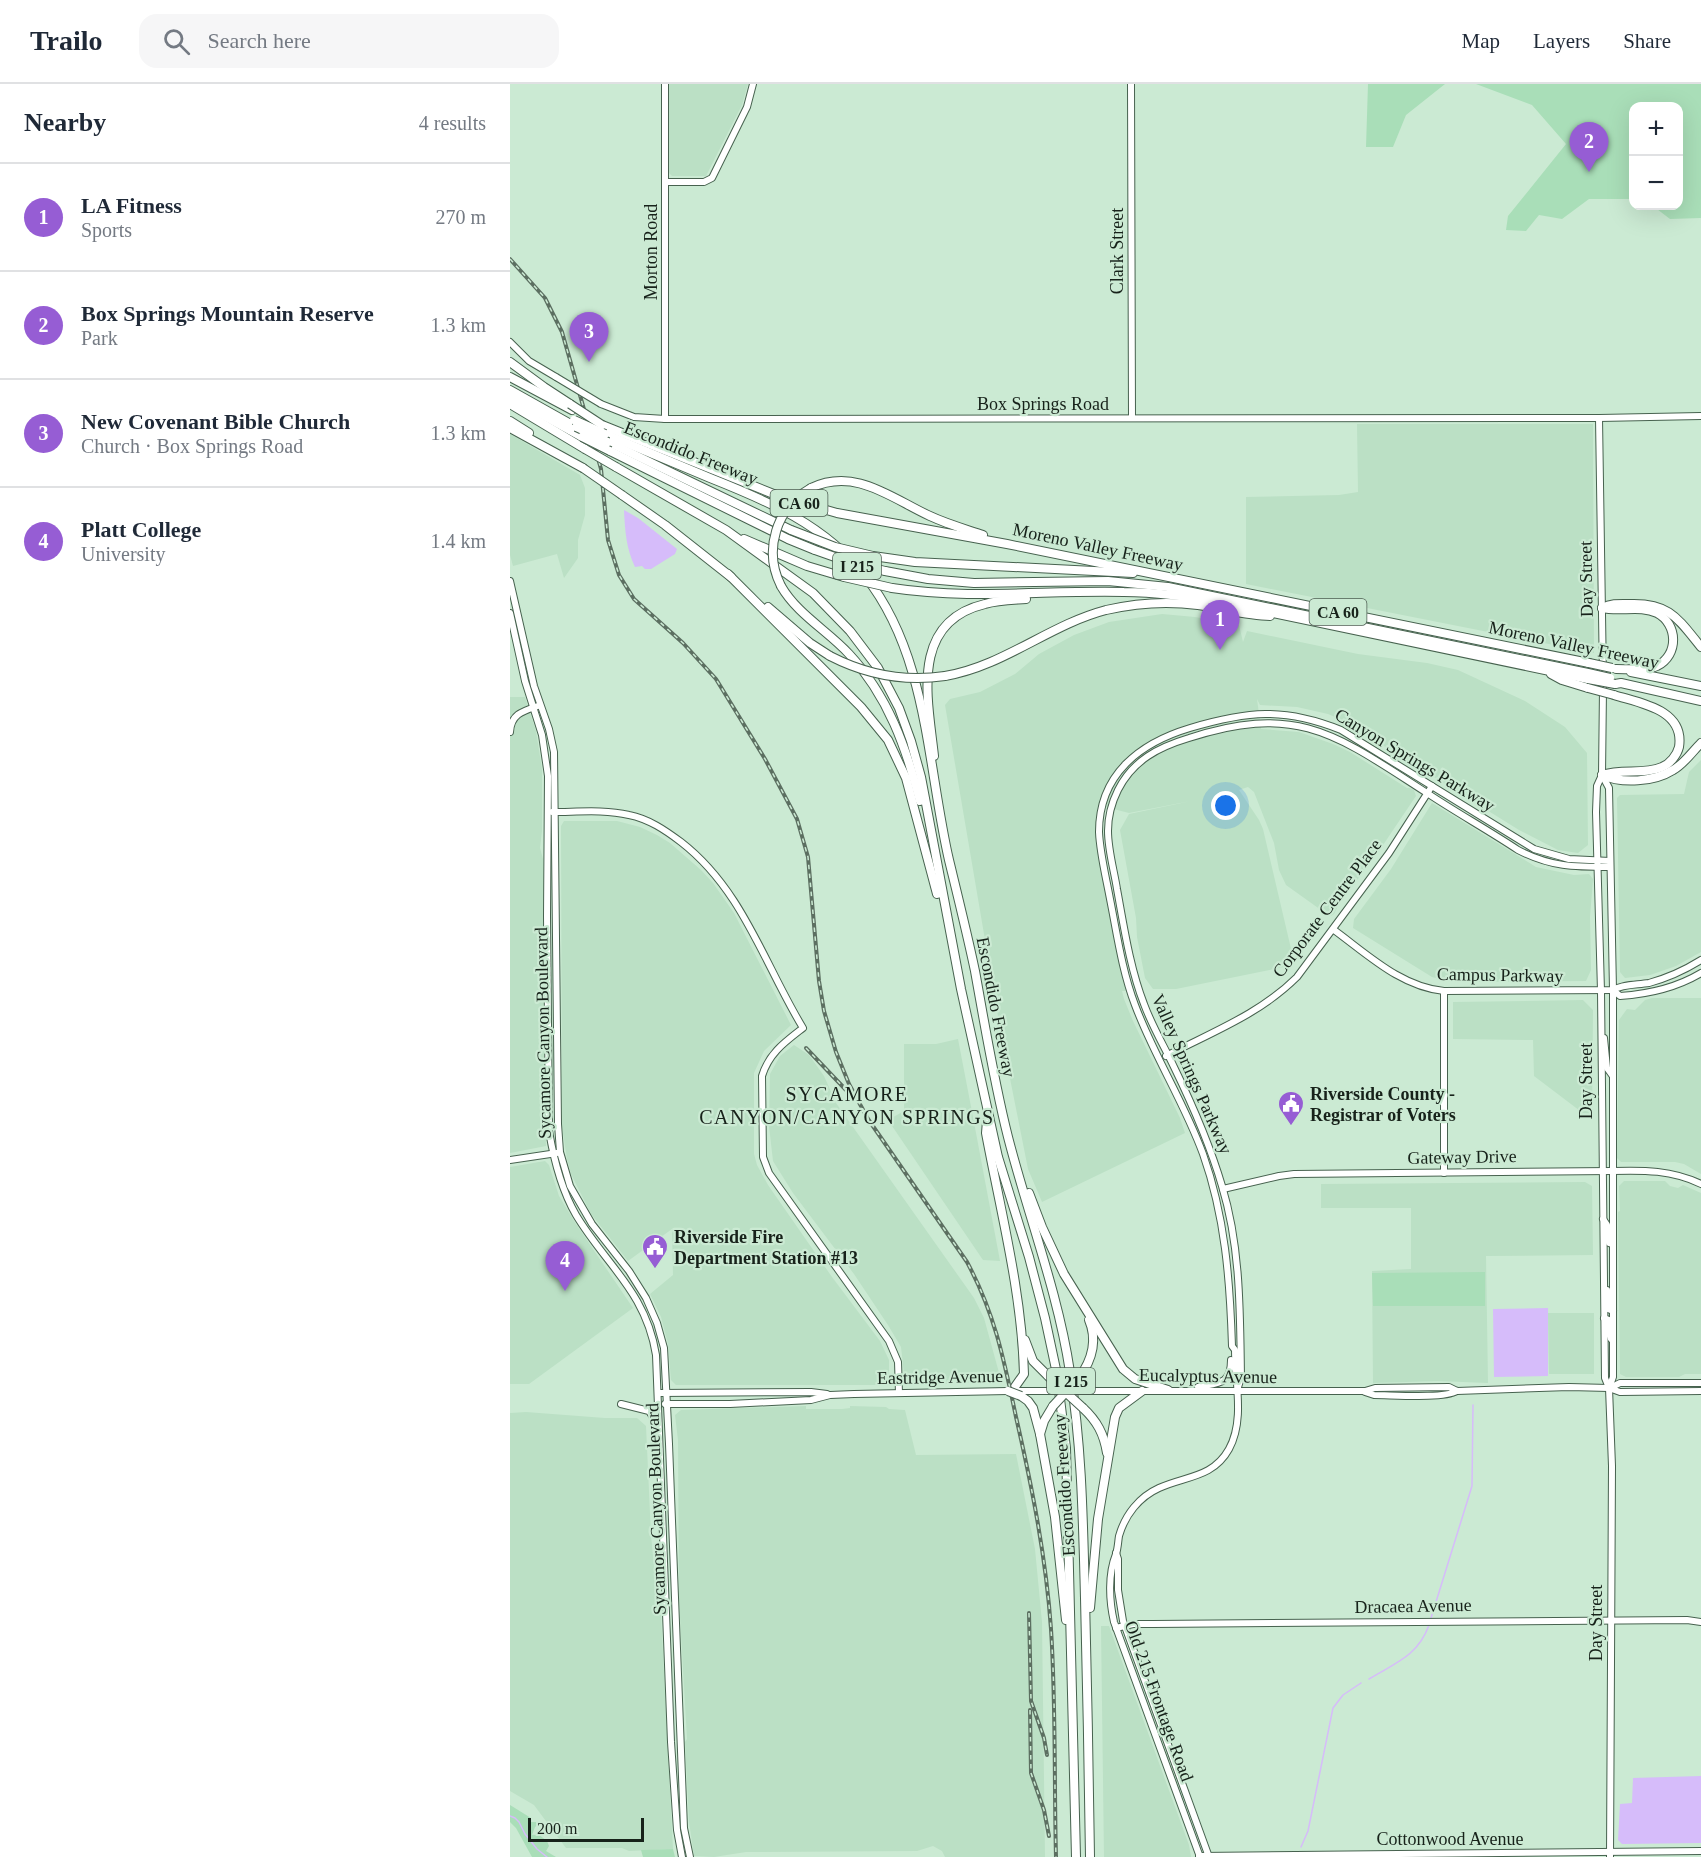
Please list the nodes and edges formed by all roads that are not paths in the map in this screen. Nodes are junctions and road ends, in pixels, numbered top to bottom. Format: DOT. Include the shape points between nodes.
graph roads {
  1 [pos="665,84"];
  2 [pos="753,84"];
  3 [pos="1131,84"];
  4 [pos="666,182"];
  5 [pos="510,342"];
  6 [pos="510,362"];
  7 [pos="510,377"];
  8 [pos="510,388"];
  9 [pos="510,397"];
  10 [pos="510,404"];
  11 [pos="571,407"];
  12 [pos="1701,416"];
  13 [pos="1132,418"];
  14 [pos="1599,418"];
  15 [pos="666,419"];
  16 [pos="510,421"];
  17 [pos="510,428"];
  18 [pos="606,438"];
  19 [pos="562,456"];
  20 [pos="726,530"];
  21 [pos="1007,544"];
  22 [pos="728,574"];
  23 [pos="1167,576"];
  24 [pos="510,580"];
  25 [pos="1051,594"];
  26 [pos="1602,608"];
  27 [pos="510,613"];
  28 [pos="1283,616"];
  29 [pos="1701,647"];
  30 [pos="1614,668"];
  31 [pos="1545,670"];
  32 [pos="1588,676"];
  33 [pos="1701,686"];
  34 [pos="1701,701"];
  35 [pos="538,706"];
  36 [pos="510,732"];
  37 [pos="1701,743"];
  38 [pos="1134,755"];
  39 [pos="1141,760"];
  40 [pos="1602,775"];
  41 [pos="1432,786"];
  42 [pos="1427,793"];
  43 [pos="552,812"];
  44 [pos="944,835"];
  45 [pos="934,855"];
  46 [pos="1598,864"];
  47 [pos="1610,864"];
  48 [pos="1334,930"];
  49 [pos="1701,960"];
  50 [pos="1701,973"];
  51 [pos="961,989"];
  52 [pos="1612,990"];
  53 [pos="1444,991"];
  54 [pos="1601,991"];
  55 [pos="1601,1029"];
  56 [pos="1168,1055"];
  57 [pos="1161,1059"];
  58 [pos="1612,1075"];
  59 [pos="988,1113"];
  60 [pos="1009,1140"];
  61 [pos="560,1152"];
  62 [pos="553,1154"];
  63 [pos="510,1160"];
  64 [pos="1602,1171"];
  65 [pos="1612,1171"];
  66 [pos="1444,1173"];
  67 [pos="1701,1184"];
  68 [pos="1223,1189"];
  69 [pos="1603,1219"];
  70 [pos="1612,1244"];
  71 [pos="608,1258"];
  72 [pos="625,1267"];
  73 [pos="1604,1281"];
  74 [pos="1083,1305"];
  75 [pos="1613,1311"];
  76 [pos="1604,1318"];
  77 [pos="1021,1324"];
  78 [pos="1613,1342"];
  79 [pos="1232,1346"];
  80 [pos="1686,1383"];
  81 [pos="1701,1387"];
  82 [pos="1609,1388"];
  83 [pos="1142,1390"];
  84 [pos="1168,1390"];
  85 [pos="1179,1390"];
  86 [pos="1237,1390"];
  87 [pos="1013,1391"];
  88 [pos="1050,1391"];
  89 [pos="1065,1391"];
  90 [pos="1647,1391"];
  91 [pos="658,1393"];
  92 [pos="667,1393"];
  93 [pos="898,1393"];
  94 [pos="830,1395"];
  95 [pos="621,1404"];
  96 [pos="658,1404"];
  97 [pos="668,1404"];
  98 [pos="659,1427"];
  99 [pos="1040,1434"];
  100 [pos="1107,1457"];
  101 [pos="1116,1553"];
  102 [pos="1611,1620"];
  103 [pos="1701,1622"];
  104 [pos="1125,1625"];
  105 [pos="1116,1628"];
  106 [pos="1086,1629"];
  107 [pos="1071,1682"];
  108 [pos="1701,1851"];
  109 [pos="1610,1855"];
  110 [pos="1200,1856"];
  111 [pos="1209,1856"];
  112 [pos="682,1857"];
  113 [pos="690,1857"];
  114 [pos="1076,1857"];
  115 [pos="1090,1857"];
  1 -- 4 [label="street, Morton Road"];
  2 -- 4 [label="street" via="747,107 712,178 704,182"];
  3 -- 13 [label="street, Clark Street"];
  4 -- 15 [label="street, Morton Road"];
  5 -- 15 [label="street, Box Springs Road, bridge" via="529,360 601,404 634,417"];
  6 -- 11 [label="highway"];
  7 -- 11 [label="highway"];
  8 -- 18 [label="highway, Escondido Freeway / I 215, bridge"];
  9 -- 32 [label="highway, bridge" via="788,539 849,562 928,579 974,583 1108,581 1168,587"];
  10 -- 20 [label="highway, Escondido Freeway / I 215, bridge"];
  11 -- 21 [label="highway, Moreno Valley Freeway / CA 60, bridge" via="602,425 805,505"];
  12 -- 14 [label="street, Box Springs Road"];
  13 -- 14 [label="street, Box Springs Road"];
  13 -- 15 [label="street, Box Springs Road"];
  14 -- 26 [label="street, Day Street"];
  16 -- 19 [label="highway"];
  17 -- 19 [label="highway"];
  18 -- 23 [label="highway, bridge" via="791,530 835,547 915,562"];
  18 -- 44 [label="highway, Escondido Freeway / I 215" via="778,506 819,532 862,572 879,594 906,650"];
  19 -- 22 [label="highway, bridge" via="665,525"];
  20 -- 25 [label="highway, Moreno Valley Freeway / CA 60, bridge" via="807,566 892,588 963,595"];
  20 -- 45 [label="highway, Escondido Freeway / I 215" via="813,593 850,631 878,668 911,741"];
  21 -- 23 [label="highway, Moreno Valley Freeway / CA 60"];
  21 -- 45 [label="highway, bridge" via="941,520 863,483 837,480 811,488 788,507 775,533 773,562 781,586 794,604 850,654 889,712 909,759"];
  22 -- 28 [label="highway, bridge" via="830,656 861,670 911,679 976,669 1075,620 1125,607 1184,604"];
  22 -- 51 [label="highway" via="878,725 898,757 921,828"];
  23 -- 30 [label="highway, Moreno Valley Freeway / CA 60, bridge"];
  24 -- 35 [label="street, Sycamore Canyon Boulevard"];
  25 -- 28 [label="highway, Moreno Valley Freeway / CA 60" via="1167,594"];
  25 -- 44 [label="highway" via="970,609 951,622 933,645 926,684"];
  26 -- 29 [label="highway" via="1611,604 1661,607"];
  26 -- 30 [label="highway" via="1652,611 1668,622 1673,635 1670,654 1659,665 1645,669"];
  26 -- 40 [label="street, Day Street"];
  27 -- 35 [label="street, Sycamore Canyon Boulevard" via="525,681"];
  28 -- 31 [label="highway, Moreno Valley Freeway / CA 60"];
  30 -- 33 [label="highway, Moreno Valley Freeway / CA 60"];
  31 -- 32 [label="highway, Moreno Valley Freeway / CA 60"];
  31 -- 40 [label="highway, bridge" via="1562,680 1666,713 1676,727 1679,746 1664,767"];
  32 -- 34 [label="highway, Moreno Valley Freeway / CA 60, bridge"];
  35 -- 36 [label="street" via="517,714"];
  35 -- 43 [label="street, Sycamore Canyon Boulevard"];
  37 -- 40 [label="highway" via="1678,767 1660,776 1614,780"];
  38 -- 41 [label="street, Canyon Springs Parkway" via="1161,738 1214,721 1250,714 1281,714 1341,730"];
  38 -- 57 [label="street, Valley Springs Parkway" via="1108,790 1100,820 1100,839 1131,994"];
  39 -- 42 [label="street, Canyon Springs Parkway" via="1173,743 1215,729 1272,722 1311,728 1343,741"];
  39 -- 56 [label="street, Valley Springs Parkway" via="1125,777 1114,798 1109,845 1139,992"];
  40 -- 46 [label="street, Day Street" via="1596,786"];
  40 -- 47 [label="street, Day Street" via="1609,788"];
  41 -- 42 [label="street, Corporate Centre Place"];
  41 -- 46 [label="street, Canyon Springs Parkway" via="1534,849"];
  42 -- 46 [label="street, Canyon Springs Parkway" via="1538,860 1571,867"];
  42 -- 48 [label="street, Corporate Centre Place"];
  43 -- 61 [label="street, Sycamore Canyon Boulevard"];
  43 -- 62 [label="street, Sycamore Canyon Boulevard" via="547,916 549,1131"];
  43 -- 93 [label="street" via="622,813 655,824 700,858 742,911 803,1028 774,1051 765,1065 763,1157 769,1173 889,1341 898,1362"];
  44 -- 60 [label="highway, Escondido Freeway / I 215"];
  45 -- 51 [label="highway, Escondido Freeway / I 215"];
  46 -- 47 [label="street, Canyon Springs Parkway"];
  46 -- 54 [label="street, Day Street"];
  47 -- 52 [label="street, Day Street"];
  48 -- 53 [label="street, Campus Parkway" via="1399,977 1423,988"];
  48 -- 56 [label="street, Corporate Centre Place" via="1297,977 1271,1001"];
  49 -- 52 [label="street, Campus Parkway" via="1662,979"];
  50 -- 52 [label="street, Campus Parkway" via="1651,993 1620,996"];
  51 -- 59 [label="highway, Escondido Freeway / I 215"];
  52 -- 54 [label="street, Campus Parkway"];
  52 -- 58 [label="street, Day Street"];
  53 -- 54 [label="street, Campus Parkway"];
  53 -- 66 [label="street"];
  54 -- 55 [label="street, Day Street"];
  55 -- 58 [label="street" via="1607,1068"];
  55 -- 64 [label="street, Day Street"];
  56 -- 57 [label="street, Corporate Centre Place"];
  56 -- 68 [label="street, Valley Springs Parkway" via="1204,1133"];
  57 -- 79 [label="street, Valley Springs Parkway" via="1190,1120 1212,1182 1228,1260"];
  58 -- 65 [label="street, Day Street"];
  59 -- 77 [label="highway" via="986,1133"];
  59 -- 107 [label="highway, Escondido Freeway / I 215" via="1057,1374 1066,1448"];
  60 -- 74 [label="highway" via="1042,1227"];
  60 -- 106 [label="highway, Escondido Freeway / I 215" via="1070,1368 1080,1448"];
  61 -- 62 [label="street"];
  61 -- 72 [label="street, Sycamore Canyon Boulevard" via="582,1210"];
  62 -- 63 [label="street"];
  62 -- 71 [label="street, Sycamore Canyon Boulevard" via="572,1207"];
  64 -- 65 [label="street, Gateway Drive"];
  64 -- 66 [label="street, Gateway Drive"];
  64 -- 69 [label="street, Day Street"];
  65 -- 67 [label="street, Gateway Drive" via="1665,1171"];
  65 -- 70 [label="street, Day Street"];
  66 -- 68 [label="street, Gateway Drive" via="1294,1174"];
  68 -- 86 [label="street, Valley Springs Parkway" via="1239,1289 1241,1378"];
  69 -- 70 [label="street"];
  69 -- 73 [label="street, Day Street"];
  70 -- 75 [label="street, Day Street"];
  71 -- 72 [label="street"];
  71 -- 91 [label="street, Sycamore Canyon Boulevard" via="633,1292 648,1324 656,1355"];
  72 -- 92 [label="street, Sycamore Canyon Boulevard" via="661,1334"];
  73 -- 75 [label="street" via="1608,1309"];
  73 -- 76 [label="street, Day Street"];
  74 -- 84 [label="highway" via="1127,1373"];
  74 -- 89 [label="highway, bridge" via="1092,1327 1093,1347 1088,1365"];
  75 -- 78 [label="street, Day Street"];
  76 -- 78 [label="street" via="1609,1320"];
  76 -- 82 [label="street, Day Street" via="1605,1378"];
  77 -- 87 [label="highway" via="1024,1374"];
  77 -- 89 [label="highway, bridge" via="1033,1361"];
  78 -- 82 [label="street, Day Street" via="1613,1377"];
  79 -- 85 [label="street" via="1231,1370 1226,1380"];
  79 -- 86 [label="street, Valley Springs Parkway"];
  80 -- 81 [label="street, Eucalyptus Avenue"];
  80 -- 82 [label="street, Eucalyptus Avenue" via="1620,1383"];
  80 -- 90 [label="street" via="1682,1387"];
  81 -- 90 [label="street, Eucalyptus Avenue" via="1692,1391"];
  82 -- 86 [label="street, Eucalyptus Avenue" via="1457,1391 1439,1395"];
  82 -- 90 [label="street, Eucalyptus Avenue" via="1620,1392"];
  82 -- 102 [label="street, Day Street"];
  83 -- 84 [label="street, Eucalyptus Avenue"];
  83 -- 89 [label="street, Eucalyptus Avenue, bridge"];
  83 -- 100 [label="highway" via="1119,1408"];
  84 -- 85 [label="street, Eucalyptus Avenue"];
  85 -- 86 [label="street, Eucalyptus Avenue"];
  86 -- 101 [label="street, Old 215 Frontage Road" via="1236,1433 1225,1455 1210,1470 1159,1487 1140,1501 1123,1525"];
  87 -- 88 [label="street, Eastridge Avenue"];
  87 -- 93 [label="street, Eastridge Avenue"];
  87 -- 99 [label="highway" via="1033,1408"];
  88 -- 89 [label="street, Eucalyptus Avenue, bridge"];
  89 -- 99 [label="highway, bridge" via="1044,1421"];
  89 -- 100 [label="highway, bridge" via="1095,1419"];
  91 -- 92 [label="street, Eastridge Avenue"];
  91 -- 96 [label="street, Sycamore Canyon Boulevard"];
  92 -- 94 [label="street, Eastridge Avenue"];
  92 -- 97 [label="street, Sycamore Canyon Boulevard"];
  93 -- 94 [label="street, Eastridge Avenue"];
  94 -- 97 [label="street, Eastridge Avenue" via="805,1400"];
  95 -- 98 [label="street" via="649,1411"];
  96 -- 97 [label="street, Eastridge Avenue"];
  96 -- 98 [label="street, Sycamore Canyon Boulevard"];
  97 -- 113 [label="street, Sycamore Canyon Boulevard" via="683,1809"];
  98 -- 112 [label="street, Sycamore Canyon Boulevard" via="671,1742"];
  99 -- 107 [label="highway" via="1055,1517"];
  100 -- 106 [label="highway"];
  101 -- 104 [label="street, Old 215 Frontage Road" via="1119,1602"];
  101 -- 105 [label="street, Old 215 Frontage Road" via="1110,1599"];
  102 -- 103 [label="street, Dracaea Avenue"];
  102 -- 104 [label="street, Dracaea Avenue"];
  102 -- 109 [label="street, Day Street"];
  104 -- 105 [label="street, Dracaea Avenue"];
  104 -- 111 [label="street, Old 215 Frontage Road"];
  105 -- 110 [label="street, Old 215 Frontage Road"];
  106 -- 115 [label="highway, Escondido Freeway / I 215"];
  107 -- 114 [label="highway, Escondido Freeway / I 215"];
  108 -- 109 [label="street, Cottonwood Avenue"];
  109 -- 111 [label="street, Cottonwood Avenue"];
  110 -- 111 [label="street, Cottonwood Avenue"];
}
